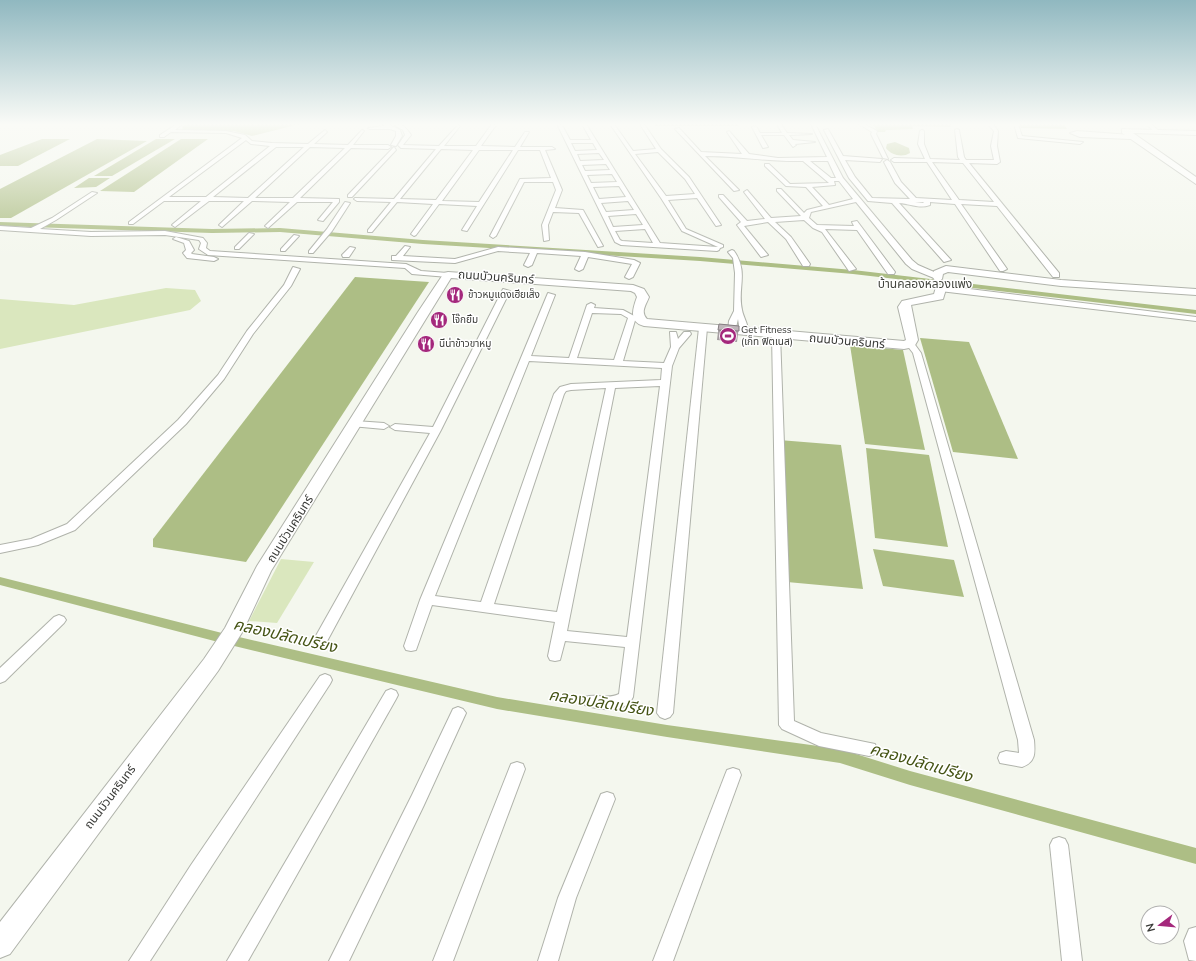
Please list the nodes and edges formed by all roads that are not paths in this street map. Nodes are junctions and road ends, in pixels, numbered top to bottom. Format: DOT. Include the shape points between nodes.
graph roads {
  1 [pos="202,169"];
  2 [pos="243,169"];
  3 [pos="285,169"];
  4 [pos="325,169"];
  5 [pos="373,169"];
  6 [pos="422,169"];
  7 [pos="463,169"];
  8 [pos="503,169"];
  9 [pos="551,169"];
  10 [pos="581,169"];
  11 [pos="612,169"];
  12 [pos="643,169"];
  13 [pos="678,169"];
  14 [pos="715,169"];
  15 [pos="771,169"];
  16 [pos="816,169"];
  17 [pos="835,169"];
  18 [pos="847,169"];
  19 [pos="889,169"];
  20 [pos="935,169"];
  21 [pos="970,169"];
  22 [pos="1178,169"];
  23 [pos="614,172"];
  24 [pos="583,173"];
  25 [pos="840,179"];
  26 [pos="554,180"];
  27 [pos="830,180"];
  28 [pos="1196,181"];
  29 [pos="621,184"];
  30 [pos="589,185"];
  31 [pos="809,188"];
  32 [pos="736,190"];
  33 [pos="779,190"];
  34 [pos="838,191"];
  35 [pos="747,192"];
  36 [pos="814,193"];
  37 [pos="94,194"];
  38 [pos="350,196"];
  39 [pos="700,196"];
  40 [pos="721,196"];
  41 [pos="664,198"];
  42 [pos="162,199"];
  43 [pos="357,199"];
  44 [pos="396,199"];
  45 [pos="630,199"];
  46 [pos="206,200"];
  47 [pos="337,200"];
  48 [pos="857,200"];
  49 [pos="249,201"];
  50 [pos="292,201"];
  51 [pos="438,201"];
  52 [pos="597,201"];
  53 [pos="894,201"];
  54 [pos="912,201"];
  55 [pos="957,202"];
  56 [pos="347,203"];
  57 [pos="481,204"];
  58 [pos="997,204"];
  59 [pos="828,206"];
  60 [pos="552,210"];
  61 [pos="638,212"];
  62 [pos="604,214"];
  63 [pos="806,218"];
  64 [pos="320,220"];
  65 [pos="769,220"];
  66 [pos="131,223"];
  67 [pos="745,223"];
  68 [pos="175,225"];
  69 [pos="222,225"];
  70 [pos="718,225"];
  71 [pos="268,226"];
  72 [pos="37,227"];
  73 [pos="647,227"];
  74 [pos="815,227"];
  75 [pos="0,228"];
  76 [pos="611,229"];
  77 [pos="465,230"];
  78 [pos="370,231"];
  79 [pos="0,232"];
  80 [pos="251,234"];
  81 [pos="414,234"];
  82 [pos="296,236"];
  83 [pos="493,236"];
  84 [pos="546,240"];
  85 [pos="658,245"];
  86 [pos="600,246"];
  87 [pos="407,247"];
  88 [pos="719,247"];
  89 [pos="352,248"];
  90 [pos="283,250"];
  91 [pos="535,251"];
  92 [pos="310,252"];
  93 [pos="453,253"];
  94 [pos="346,254"];
  95 [pos="586,254"];
  96 [pos="764,255"];
  97 [pos="947,260"];
  98 [pos="396,262"];
  99 [pos="806,264"];
  100 [pos="528,266"];
  101 [pos="298,267"];
  102 [pos="448,268"];
  103 [pos="852,268"];
  104 [pos="579,269"];
  105 [pos="1003,269"];
  106 [pos="418,272"];
  107 [pos="891,272"];
  108 [pos="1056,275"];
  109 [pos="630,277"];
  110 [pos="939,283"];
  111 [pos="506,291"];
  112 [pos="1196,292"];
  113 [pos="551,295"];
  114 [pos="738,311"];
  115 [pos="1196,319"];
  116 [pos="703,328"];
  117 [pos="674,330"];
  118 [pos="687,331"];
  119 [pos="738,331"];
  120 [pos="776,334"];
  121 [pos="910,344"];
  122 [pos="674,347"];
  123 [pos="527,358"];
  124 [pos="572,360"];
  125 [pos="618,363"];
  126 [pos="667,366"];
  127 [pos="665,383"];
  128 [pos="612,385"];
  129 [pos="355,424"];
  130 [pos="384,426"];
  131 [pos="395,427"];
  132 [pos="436,430"];
  133 [pos="0,549"];
  134 [pos="427,600"];
  135 [pos="486,607"];
  136 [pos="562,618"];
  137 [pos="59,620"];
  138 [pos="559,635"];
  139 [pos="320,641"];
  140 [pos="633,643"];
  141 [pos="411,646"];
  142 [pos="555,656"];
  143 [pos="0,677"];
  144 [pos="325,680"];
  145 [pos="391,695"];
  146 [pos="590,701"];
  147 [pos="458,713"];
  148 [pos="665,713"];
  149 [pos="869,749"];
  150 [pos="1006,758"];
  151 [pos="517,769"];
  152 [pos="732,775"];
  153 [pos="607,799"];
  154 [pos="1059,845"];
  155 [pos="1196,936"];
  156 [pos="0,944"];
  157 [pos="1196,953"];
  158 [pos="139,961"];
  159 [pos="237,961"];
  160 [pos="339,961"];
  161 [pos="443,961"];
  162 [pos="548,961"];
  163 [pos="663,961"];
  164 [pos="1072,961"];
  1 -- 42 [label="street"];
  2 -- 46 [label="street"];
  3 -- 49 [label="street"];
  4 -- 50 [label="street"];
  5 -- 38 [label="street"];
  6 -- 44 [label="street"];
  7 -- 51 [label="street"];
  8 -- 57 [label="street"];
  9 -- 26 [label="street"];
  10 -- 24 [label="street"];
  11 -- 23 [label="street"];
  12 -- 41 [label="street"];
  13 -- 39 [label="street"];
  14 -- 32 [label="street"];
  15 -- 27 [label="street" via="788,185 793,186 833,184"];
  16 -- 27 [label="street"];
  17 -- 25 [label="street"];
  18 -- 53 [label="street" via="870,200"];
  19 -- 54 [label="street"];
  20 -- 55 [label="street"];
  21 -- 58 [label="street"];
  22 -- 28 [label="street"];
  23 -- 24 [label="street"];
  23 -- 29 [label="street"];
  24 -- 30 [label="street"];
  25 -- 27 [label="street"];
  25 -- 48 [label="street"];
  26 -- 60 [label="street" via="559,190"];
  26 -- 83 [label="street" via="522,180"];
  29 -- 30 [label="street"];
  29 -- 45 [label="street"];
  30 -- 52 [label="street"];
  31 -- 36 [label="street"];
  33 -- 63 [label="street"];
  34 -- 36 [label="street"];
  35 -- 65 [label="street"];
  36 -- 59 [label="street"];
  37 -- 72 [label="street"];
  38 -- 43 [label="street"];
  38 -- 47 [label="street"];
  39 -- 41 [label="street"];
  39 -- 70 [label="street"];
  40 -- 67 [label="street"];
  41 -- 88 [label="street" via="684,230"];
  42 -- 46 [label="street"];
  42 -- 66 [label="street"];
  43 -- 44 [label="street"];
  43 -- 56 [label="street"];
  44 -- 51 [label="street"];
  44 -- 78 [label="street"];
  45 -- 52 [label="street"];
  45 -- 61 [label="street"];
  46 -- 49 [label="street"];
  46 -- 68 [label="street"];
  47 -- 50 [label="street"];
  47 -- 56 [label="street"];
  47 -- 64 [label="street"];
  48 -- 59 [label="street"];
  48 -- 110 [label="street" via="909,262"];
  49 -- 50 [label="street"];
  49 -- 69 [label="street"];
  50 -- 71 [label="street"];
  51 -- 57 [label="street"];
  51 -- 81 [label="street"];
  52 -- 62 [label="street"];
  53 -- 54 [label="street"];
  53 -- 97 [label="street"];
  54 -- 55 [label="street" via="913,204 922,206 928,204 926,202"];
  55 -- 58 [label="street"];
  55 -- 105 [label="street"];
  56 -- 92 [label="street" via="330,230"];
  57 -- 77 [label="street"];
  58 -- 108 [label="street"];
  59 -- 63 [label="street" via="809,211"];
  60 -- 84 [label="street" via="545,225"];
  60 -- 86 [label="street" via="581,211"];
  61 -- 62 [label="street"];
  61 -- 73 [label="street"];
  62 -- 76 [label="street"];
  63 -- 65 [label="street"];
  63 -- 74 [label="street"];
  65 -- 67 [label="street"];
  65 -- 99 [label="street" via="789,238"];
  67 -- 96 [label="street" via="740,225"];
  72 -- 75 [label="street"];
  72 -- 98 [label="street" via="105,234 183,235 201,239 204,243 202,250 208,253 363,263 372,267"];
  73 -- 76 [label="street"];
  73 -- 85 [label="street"];
  74 -- 103 [label="street" via="824,231"];
  74 -- 107 [label="street" via="857,225"];
  76 -- 85 [label="street" via="619,242"];
  79 -- 101 [label="street" via="110,238 170,238 187,242 190,250 187,253 190,256"];
  80 -- 90 [label="street" via="237,248"];
  82 -- 90 [label="street"];
  85 -- 88 [label="street"];
  87 -- 98 [label="street"];
  88 -- 114 [label="street" via="736,250 734,255 739,269"];
  89 -- 94 [label="street"];
  90 -- 92 [label="street"];
  91 -- 95 [label="street"];
  91 -- 100 [label="street"];
  91 -- 102 [label="street" via="498,249 460,260"];
  92 -- 94 [label="street"];
  93 -- 102 [label="street"];
  94 -- 98 [label="street"];
  95 -- 104 [label="street"];
  95 -- 109 [label="street" via="636,263"];
  98 -- 102 [label="street"];
  98 -- 106 [label="street"];
  101 -- 106 [label="street"];
  101 -- 133 [label="street" via="221,377 172,432 71,527 34,542"];
  102 -- 106 [label="street"];
  102 -- 117 [label="street, ถนนบัวนครินทร์" via="633,288 640,291 643,297 638,317 644,322"];
  102 -- 129 [label="street, ถนนบัวนครินทร์"];
  110 -- 112 [label="street" via="938,273 961,270 1061,283"];
  110 -- 115 [label="street"];
  110 -- 121 [label="street" via="939,297 906,303 904,307 912,340"];
  111 -- 132 [label="street"];
  113 -- 123 [label="street"];
  114 -- 119 [label="street" via="733,321"];
  114 -- 119 [label="street" via="744,321"];
  116 -- 118 [label="street, ถนนบัวนครินทร์"];
  116 -- 119 [label="street, ถนนบัวนครินทร์"];
  116 -- 148 [label="street"];
  117 -- 118 [label="street, ถนนบัวนครินทร์"];
  117 -- 122 [label="street"];
  118 -- 122 [label="street"];
  119 -- 120 [label="street, ถนนบัวนครินทร์"];
  120 -- 121 [label="street, ถนนบัวนครินทร์"];
  120 -- 149 [label="street" via="787,725 819,739"];
  121 -- 150 [label="street" via="917,353 1026,740 1027,756 1022,760"];
  122 -- 126 [label="street"];
  123 -- 124 [label="street"];
  123 -- 134 [label="street"];
  124 -- 125 [label="street"];
  124 -- 125 [label="street" via="591,306 623,312 632,317"];
  125 -- 126 [label="street"];
  126 -- 127 [label="street"];
  127 -- 128 [label="street"];
  127 -- 140 [label="street"];
  128 -- 135 [label="street" via="571,387 563,389 559,394"];
  128 -- 136 [label="street"];
  129 -- 130 [label="street"];
  129 -- 156 [label="street, ถนนบัวนครินทร์" via="252,590 233,631"];
  131 -- 132 [label="street"];
  132 -- 139 [label="street"];
  134 -- 135 [label="street"];
  134 -- 141 [label="street"];
  135 -- 136 [label="street"];
  136 -- 138 [label="street"];
  137 -- 143 [label="street"];
  138 -- 140 [label="street"];
  138 -- 142 [label="street"];
  140 -- 146 [label="street" via="626,697 613,704"];
  144 -- 158 [label="street"];
  145 -- 159 [label="street"];
  147 -- 160 [label="street"];
  151 -- 161 [label="street"];
  152 -- 163 [label="street"];
  153 -- 162 [label="street" via="567,898"];
  154 -- 164 [label="street"];
  155 -- 157 [label="street" via="1193,940"];
}
